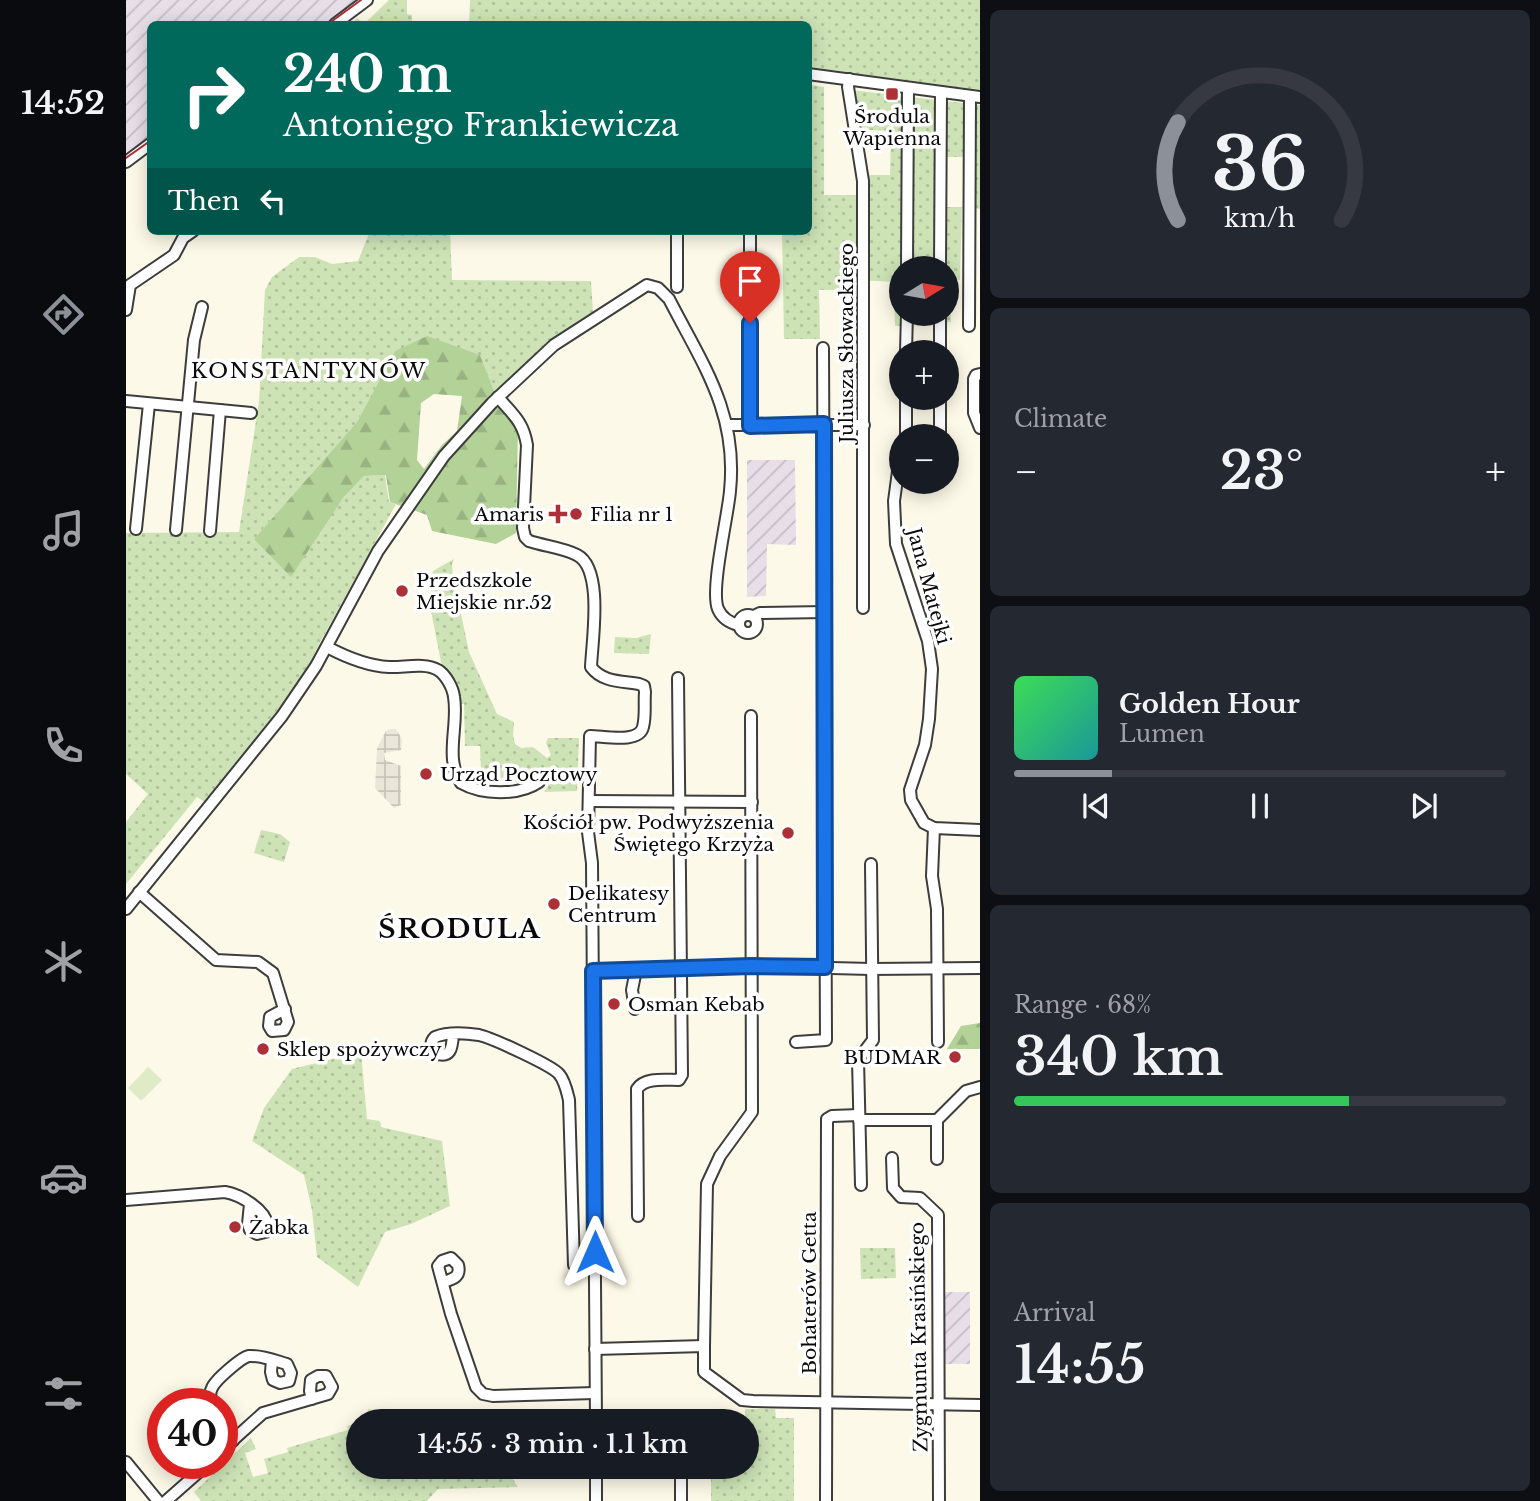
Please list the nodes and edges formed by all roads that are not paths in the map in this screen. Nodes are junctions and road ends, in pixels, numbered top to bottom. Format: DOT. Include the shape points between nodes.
graph roads {
  1 [pos="367,0"];
  2 [pos="346,20"];
  3 [pos="812,74"];
  4 [pos="849,79"];
  5 [pos="908,88"];
  6 [pos="941,92"];
  7 [pos="975,96"];
  8 [pos="147,146"];
  9 [pos="126,162"];
  10 [pos="188,235"];
  11 [pos="677,235"];
  12 [pos="750,235"];
  13 [pos="907,256"];
  14 [pos="940,256"];
  15 [pos="677,287"];
  16 [pos="202,307"];
  17 [pos="126,310"];
  18 [pos="969,326"];
  19 [pos="824,348"];
  20 [pos="980,374"];
  21 [pos="498,397"];
  22 [pos="126,401"];
  23 [pos="149,404"];
  24 [pos="187,407"];
  25 [pos="220,410"];
  26 [pos="251,413"];
  27 [pos="824,424"];
  28 [pos="727,425"];
  29 [pos="864,425"];
  30 [pos="750,426"];
  31 [pos="980,428"];
  32 [pos="895,494"];
  33 [pos="136,529"];
  34 [pos="176,530"];
  35 [pos="210,531"];
  36 [pos="863,608"];
  37 [pos="826,612"];
  38 [pos="327,647"];
  39 [pos="678,678"];
  40 [pos="751,716"];
  41 [pos="539,782"];
  42 [pos="589,801"];
  43 [pos="679,802"];
  44 [pos="752,802"];
  45 [pos="934,828"];
  46 [pos="980,830"];
  47 [pos="871,864"];
  48 [pos="139,892"];
  49 [pos="126,909"];
  50 [pos="751,966"];
  51 [pos="825,967"];
  52 [pos="680,968"];
  53 [pos="938,968"];
  54 [pos="980,968"];
  55 [pos="871,969"];
  56 [pos="636,970"];
  57 [pos="593,971"];
  58 [pos="285,1009"];
  59 [pos="635,1009"];
  60 [pos="453,1035"];
  61 [pos="796,1042"];
  62 [pos="938,1042"];
  63 [pos="980,1087"];
  64 [pos="859,1118"];
  65 [pos="937,1120"];
  66 [pos="892,1158"];
  67 [pos="937,1159"];
  68 [pos="861,1185"];
  69 [pos="126,1200"];
  70 [pos="250,1204"];
  71 [pos="638,1216"];
  72 [pos="574,1265"];
  73 [pos="443,1282"];
  74 [pos="704,1346"];
  75 [pos="595,1349"];
  76 [pos="272,1360"];
  77 [pos="291,1377"];
  78 [pos="312,1380"];
  79 [pos="212,1388"];
  80 [pos="595,1393"];
  81 [pos="312,1399"];
  82 [pos="827,1403"];
  83 [pos="937,1404"];
  84 [pos="980,1405"];
  85 [pos="596,1409"];
  86 [pos="238,1436"];
  87 [pos="126,1462"];
  88 [pos="191,1479"];
  89 [pos="596,1479"];
  90 [pos="681,1479"];
  91 [pos="158,1501"];
  92 [pos="166,1501"];
  93 [pos="596,1501"];
  94 [pos="681,1501"];
  95 [pos="827,1501"];
  96 [pos="939,1501"];
  1 -- 2 [label="street"];
  3 -- 4 [label="street"];
  4 -- 5 [label="street"];
  4 -- 29 [label="street, Juliusza Słowackiego" via="863,181"];
  5 -- 6 [label="street"];
  5 -- 13 [label="street"];
  6 -- 7 [label="street"];
  6 -- 14 [label="street"];
  7 -- 18 [label="street"];
  8 -- 9 [label="street"];
  10 -- 17 [label="street" via="174,255 130,285"];
  11 -- 15 [label="street"];
  12 -- 30 [label="street"];
  16 -- 24 [label="street"];
  19 -- 27 [label="street"];
  20 -- 31 [label="street" via="974,379 974,412"];
  21 -- 28 [label="street" via="569,333 643,287 658,288 669,299 701,360"];
  21 -- 38 [label="street" via="444,456 407,508 378,551"];
  21 -- 42 [label="street" via="525,431 525,537 584,561 594,589 591,667 604,679 644,686 643,729 638,735 590,736"];
  22 -- 23 [label="street"];
  23 -- 24 [label="street"];
  23 -- 33 [label="street"];
  24 -- 25 [label="street"];
  24 -- 34 [label="street"];
  25 -- 26 [label="street"];
  25 -- 35 [label="street"];
  27 -- 29 [label="street"];
  27 -- 30 [label="street"];
  27 -- 37 [label="street"];
  28 -- 30 [label="street"];
  28 -- 37 [label="street" via="730,489 717,605 722,615 743,632 755,631 758,623 754,616 760,613"];
  29 -- 36 [label="street, Juliusza Słowackiego"];
  32 -- 45 [label="street, Jana Matejki" via="896,544 928,641 932,669 925,745 911,800 925,823"];
  37 -- 51 [label="street"];
  38 -- 41 [label="street" via="374,665 426,667 441,673 455,700 453,766 461,783 493,791 528,789"];
  38 -- 48 [label="street" via="282,716"];
  39 -- 43 [label="street"];
  40 -- 44 [label="street"];
  42 -- 43 [label="street"];
  42 -- 57 [label="street"];
  43 -- 44 [label="street"];
  43 -- 52 [label="street"];
  44 -- 50 [label="street"];
  45 -- 46 [label="street"];
  45 -- 53 [label="street"];
  47 -- 55 [label="street"];
  48 -- 49 [label="street"];
  48 -- 58 [label="street" via="216,960 258,962 273,973"];
  50 -- 51 [label="street"];
  50 -- 52 [label="street"];
  50 -- 74 [label="street" via="752,1112 720,1156 707,1184"];
  51 -- 55 [label="street"];
  51 -- 61 [label="street" via="825,1040"];
  52 -- 56 [label="street"];
  52 -- 71 [label="street" via="682,1075 679,1080 646,1081 637,1089"];
  53 -- 54 [label="street"];
  53 -- 55 [label="street"];
  53 -- 62 [label="street"];
  55 -- 64 [label="street" via="873,1040 858,1060"];
  56 -- 57 [label="street"];
  56 -- 59 [label="street"];
  57 -- 75 [label="street"];
  60 -- 72 [label="street" via="480,1035 559,1074 569,1100"];
  63 -- 65 [label="street" via="966,1091"];
  64 -- 65 [label="street"];
  64 -- 68 [label="street"];
  64 -- 82 [label="street, Bohaterów Getta" via="827,1119"];
  65 -- 67 [label="street"];
  66 -- 83 [label="street, Zygmunta Krasińskiego" via="893,1188 901,1197 920,1198 938,1215"];
  69 -- 70 [label="street" via="225,1192"];
  73 -- 80 [label="street" via="472,1377 483,1394"];
  74 -- 75 [label="street"];
  74 -- 82 [label="street" via="704,1372 742,1400"];
  75 -- 80 [label="street"];
  76 -- 77 [label="street" via="287,1364"];
  76 -- 77 [label="street" via="273,1380 283,1383"];
  76 -- 79 [label="street" via="244,1357"];
  77 -- 78 [label="street"];
  78 -- 81 [label="street"];
  78 -- 81 [label="street" via="323,1375 332,1388"];
  80 -- 85 [label="street"];
  81 -- 86 [label="street" via="263,1413"];
  82 -- 83 [label="street"];
  82 -- 95 [label="street, Bohaterów Getta"];
  83 -- 84 [label="street"];
  83 -- 96 [label="street, Zygmunta Krasińskiego"];
  87 -- 91 [label="street"];
  88 -- 92 [label="street"];
  89 -- 93 [label="street"];
  90 -- 94 [label="street"];
}
